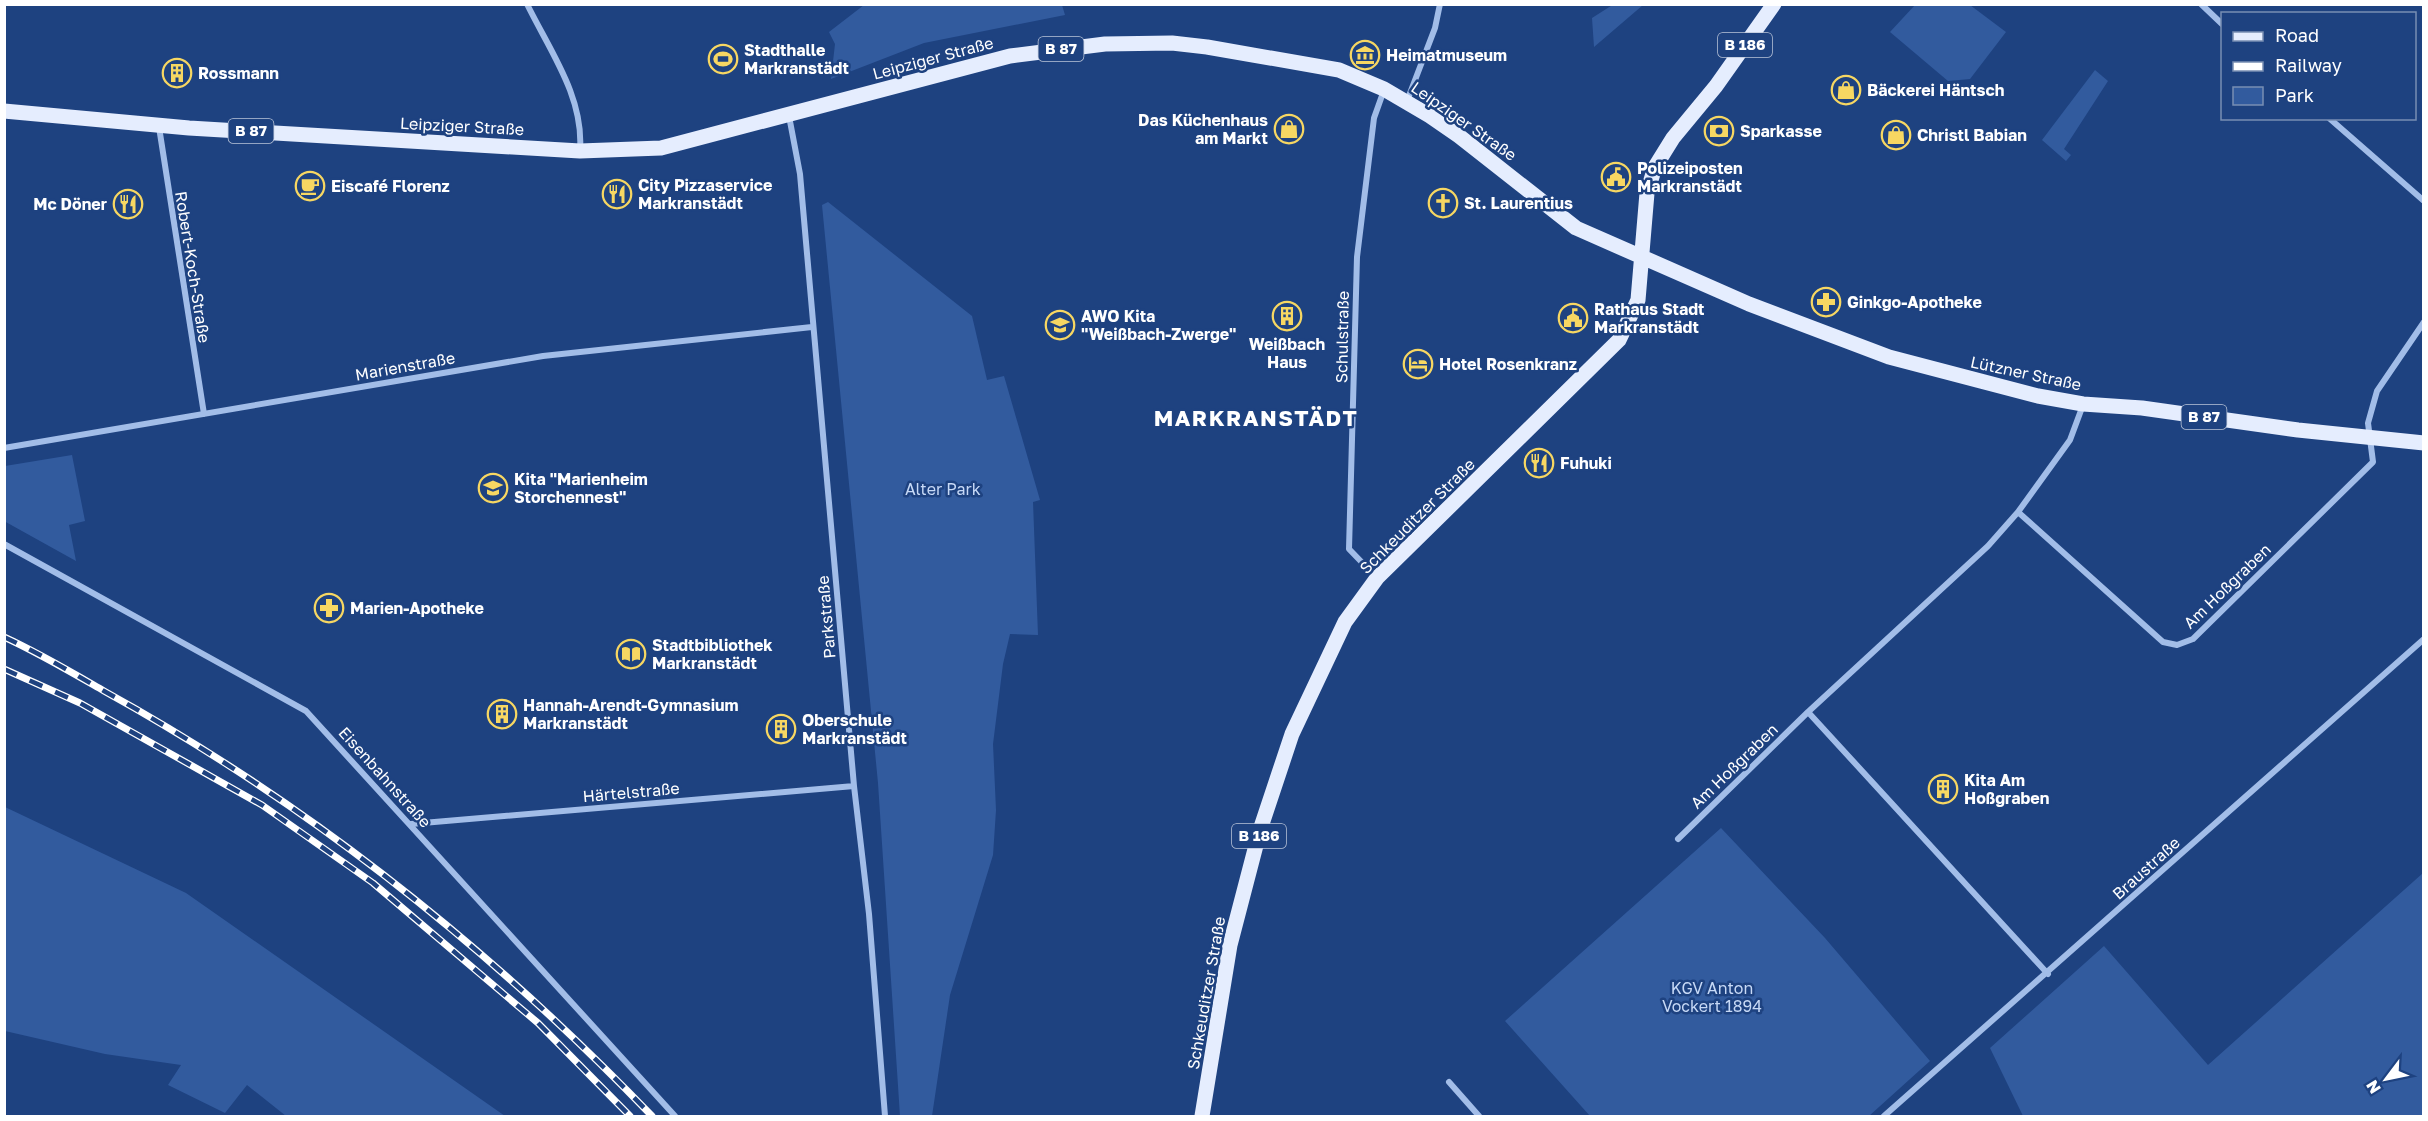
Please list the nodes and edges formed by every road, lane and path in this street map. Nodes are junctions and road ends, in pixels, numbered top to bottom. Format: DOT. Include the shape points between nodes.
graph roads {
  1 [pos="527,4"];
  2 [pos="1440,4"];
  3 [pos="1774,4"];
  4 [pos="2201,4"];
  5 [pos="2221,22"];
  6 [pos="1384,90"];
  7 [pos="1407,102"];
  8 [pos="4,111"];
  9 [pos="789,115"];
  10 [pos="2331,120"];
  11 [pos="159,125"];
  12 [pos="580,151"];
  13 [pos="2424,201"];
  14 [pos="1640,256"];
  15 [pos="2424,322"];
  16 [pos="812,327"];
  17 [pos="2083,404"];
  18 [pos="204,414"];
  19 [pos="2371,438"];
  20 [pos="2424,443"];
  21 [pos="4,448"];
  22 [pos="2018,512"];
  23 [pos="4,544"];
  24 [pos="1377,578"];
  25 [pos="2424,639"];
  26 [pos="1808,712"];
  27 [pos="854,786"];
  28 [pos="411,824"];
  29 [pos="1678,839"];
  30 [pos="2048,974"];
  31 [pos="1449,1082"];
  32 [pos="675,1116"];
  33 [pos="885,1116"];
  34 [pos="1202,1116"];
  35 [pos="1479,1116"];
  36 [pos="1884,1116"];
  1 -- 12 [label="street" via="575,99 581,129"];
  2 -- 7 [label="street"];
  3 -- 14 [label="main road, B 186" via="1655,167 1647,193"];
  4 -- 5 [label="street"];
  6 -- 7 [label="main road, Leipziger Straße / B 87"];
  6 -- 9 [label="main road, Leipziger Straße / B 87" via="1340,70 1207,47 1105,44 1010,56"];
  6 -- 24 [label="street, Schulstraße" via="1374,118 1357,257 1349,549"];
  7 -- 14 [label="main road, Leipziger Straße / B 87" via="1476,149 1576,228"];
  8 -- 11 [label="main road, Leipziger Straße / B 87"];
  9 -- 12 [label="main road, Leipziger Straße / B 87" via="661,148"];
  9 -- 16 [label="street, Parkstraße" via="800,174"];
  10 -- 13 [label="street"];
  11 -- 12 [label="main road, Leipziger Straße / B 87"];
  11 -- 18 [label="street, Robert-Koch-Straße"];
  14 -- 17 [label="main road, Lützner Straße / B 87" via="1749,304 1889,357"];
  14 -- 24 [label="main road, Schkeuditzer Straße / B 186" via="1638,300 1619,340"];
  15 -- 19 [label="street" via="2377,391 2368,423"];
  16 -- 18 [label="street, Marienstraße" via="543,356"];
  16 -- 27 [label="street, Parkstraße"];
  17 -- 19 [label="main road, Lützner Straße / B 87"];
  17 -- 22 [label="street, Am Hoßgraben" via="2070,440"];
  18 -- 21 [label="street, Marienstraße"];
  19 -- 20 [label="main road, Lützner Straße / B 87"];
  19 -- 22 [label="street, Am Hoßgraben" via="2373,462 2193,639 2177,645 2163,642"];
  22 -- 26 [label="street, Am Hoßgraben" via="1988,546"];
  23 -- 28 [label="street, Eisenbahnstraße" via="306,711"];
  24 -- 34 [label="main road, Schkeuditzer Straße / B 186" via="1345,622 1292,734 1260,830 1230,945"];
  25 -- 30 [label="street, Braustraße"];
  26 -- 29 [label="street, Am Hoßgraben"];
  26 -- 30 [label="street"];
  27 -- 28 [label="street, Härtelstraße"];
  27 -- 33 [label="street, Parkstraße"];
  28 -- 32 [label="street, Eisenbahnstraße" via="450,872"];
  30 -- 36 [label="street, Braustraße"];
  31 -- 35 [label="street"];
}
